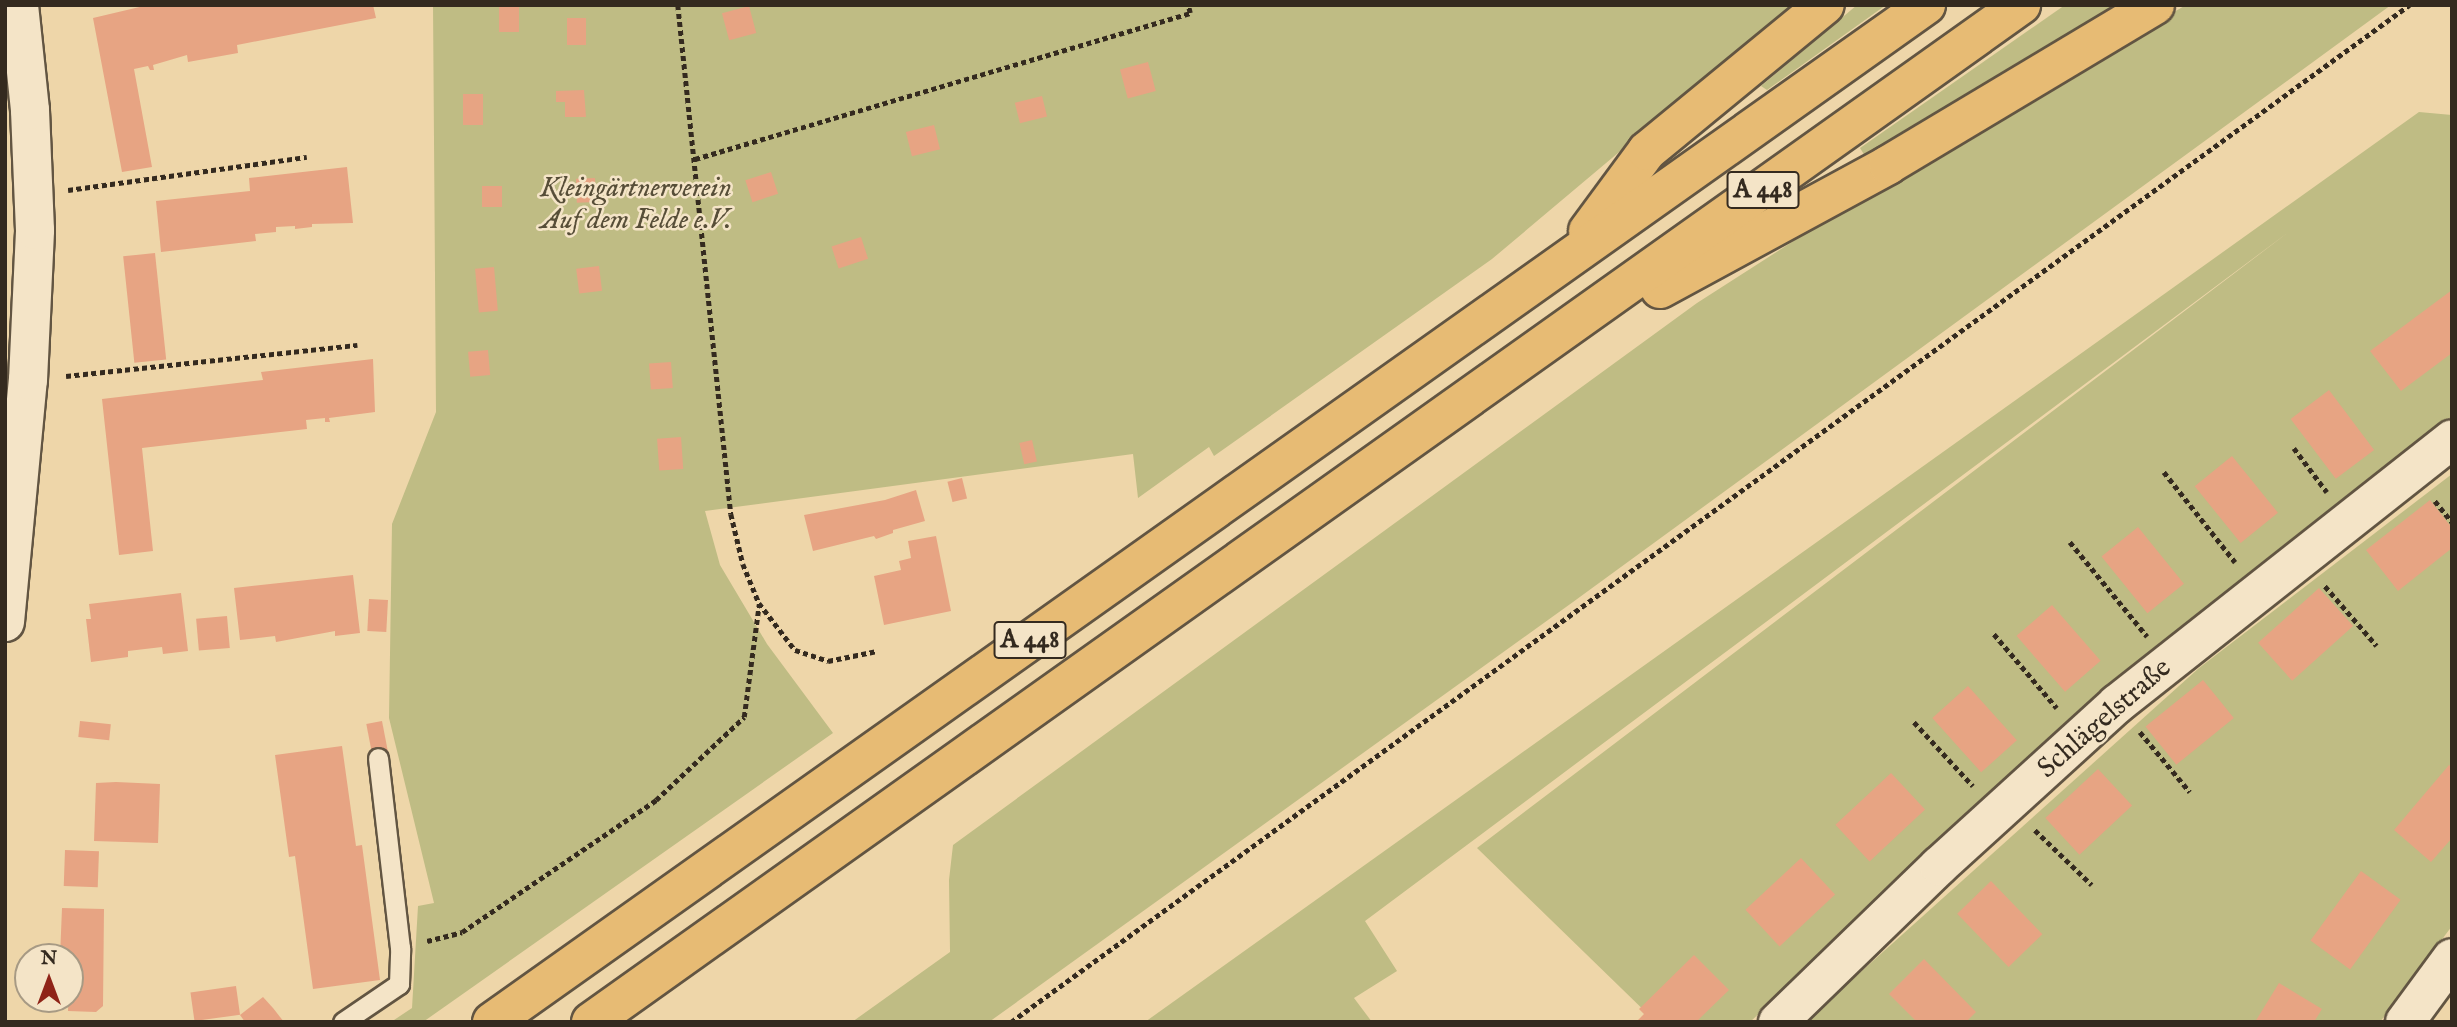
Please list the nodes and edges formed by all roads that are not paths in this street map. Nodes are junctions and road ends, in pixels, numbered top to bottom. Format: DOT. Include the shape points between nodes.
graph roads {
  1 [pos="19,5"];
  2 [pos="1825,5"];
  3 [pos="1926,5"];
  4 [pos="2021,5"];
  5 [pos="2155,5"];
  6 [pos="1568,258"];
  7 [pos="1504,374"];
  8 [pos="2452,439"];
  9 [pos="5,622"];
  10 [pos="378,758"];
  11 [pos="712,936"];
  12 [pos="2452,958"];
  13 [pos="343,1022"];
  14 [pos="492,1022"];
  15 [pos="591,1022"];
  16 [pos="616,1022"];
  17 [pos="1778,1022"];
  18 [pos="2405,1022"];
  1 -- 9 [label="street" via="35,194 33,304"];
  2 -- 6 [label="highway" via="1647,151"];
  3 -- 6 [label="highway, A 448"];
  4 -- 7 [label="highway, A 448"];
  5 -- 7 [label="highway" via="1888,164"];
  6 -- 14 [label="highway, A 448"];
  7 -- 11 [label="highway, A 448"];
  8 -- 17 [label="street, Schlägelstraße" via="2117,705"];
  10 -- 13 [label="lane" via="400,948 399,984"];
  11 -- 15 [label="highway, A 448"];
  11 -- 16 [label="highway"];
  12 -- 18 [label="street"];
}
